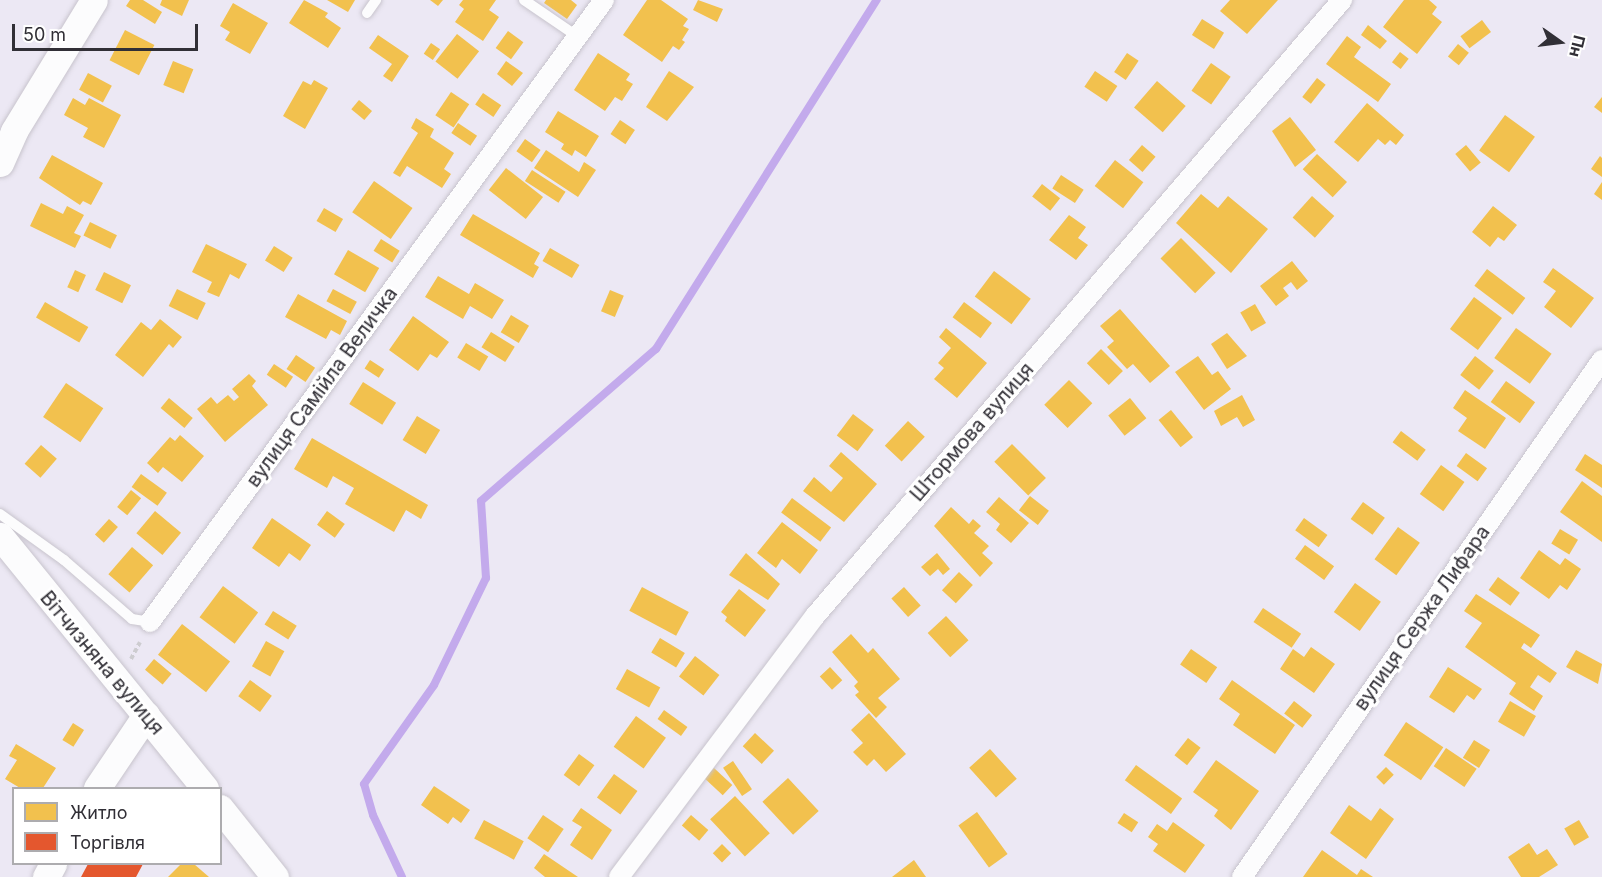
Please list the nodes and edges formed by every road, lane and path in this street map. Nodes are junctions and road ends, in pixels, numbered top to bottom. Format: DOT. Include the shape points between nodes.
graph roads {
  1 [pos="94,0"];
  2 [pos="376,0"];
  3 [pos="524,0"];
  4 [pos="604,0"];
  5 [pos="1342,0"];
  6 [pos="367,13"];
  7 [pos="578,37"];
  8 [pos="0,163"];
  9 [pos="1602,360"];
  10 [pos="0,513"];
  11 [pos="0,536"];
  12 [pos="150,622"];
  13 [pos="126,669"];
  14 [pos="146,715"];
  15 [pos="99,787"];
  16 [pos="203,787"];
  17 [pos="222,811"];
  18 [pos="275,877"];
  19 [pos="619,877"];
  20 [pos="1242,877"];
  1 -- 8 [label="street" via="14,131"];
  2 -- 6 [label="lane"];
  3 -- 7 [label="lane"];
  4 -- 7 [label="street, вулиця Самійла Величка"];
  5 -- 19 [label="street, Штормова вулиця" via="815,616"];
  7 -- 12 [label="street, вулиця Самійла Величка"];
  9 -- 20 [label="street, вулиця Сержа Лифара"];
  10 -- 12 [label="lane" via="64,560 132,619"];
  11 -- 14 [label="street, Вітчизняна вулиця"];
  12 -- 13 [label="path"];
  14 -- 15 [label="street"];
  14 -- 16 [label="street, Вітчизняна вулиця"];
  17 -- 18 [label="street"];
}
